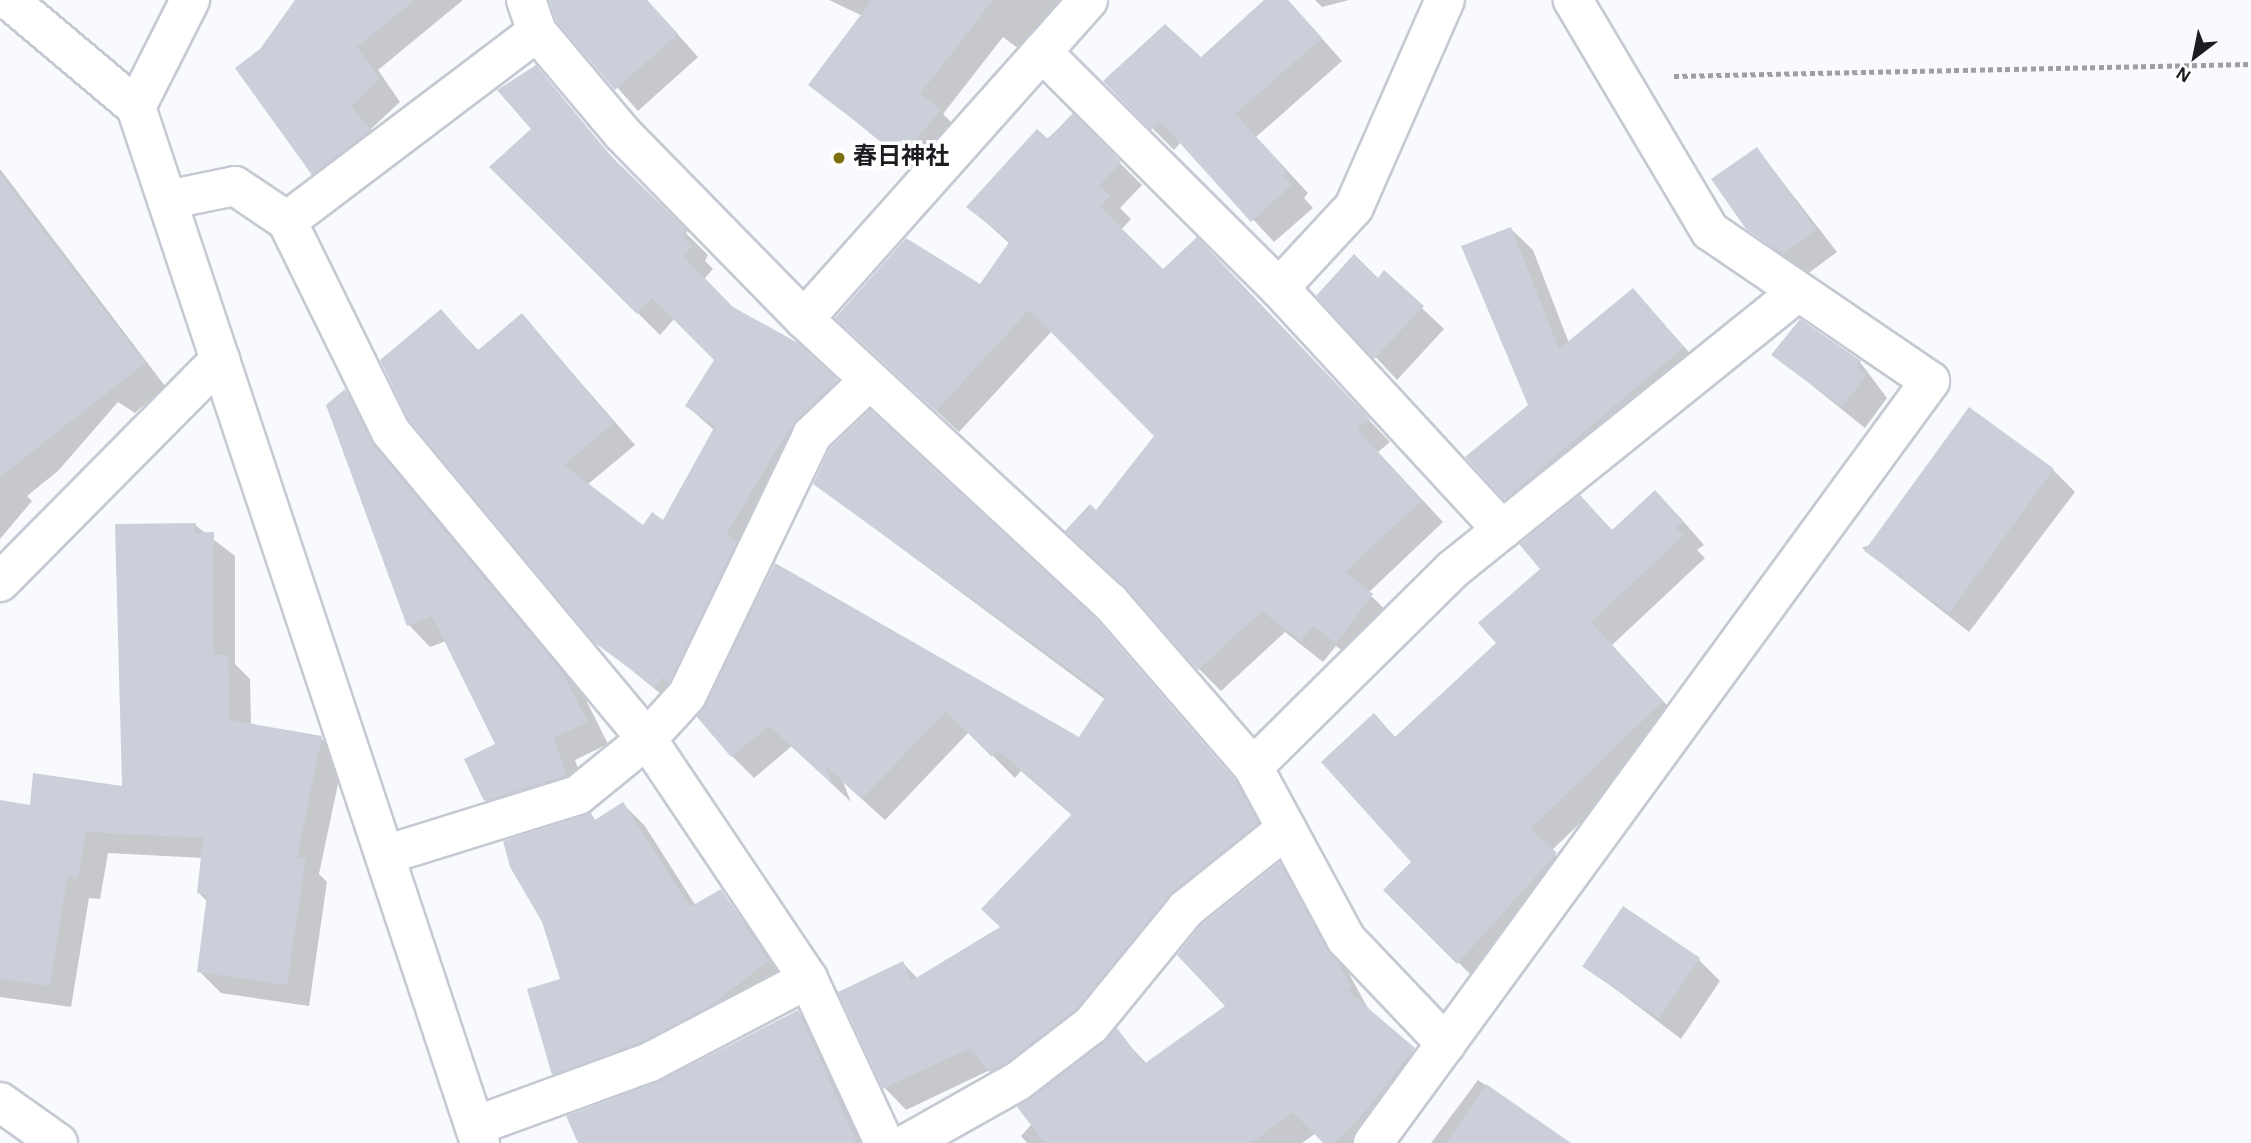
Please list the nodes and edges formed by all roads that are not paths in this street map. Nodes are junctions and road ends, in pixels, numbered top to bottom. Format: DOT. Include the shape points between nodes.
graph roads {
  1 [pos="9,0"];
  2 [pos="190,0"];
  3 [pos="1088,0"];
  4 [pos="1445,0"];
  5 [pos="1573,0"];
  6 [pos="531,16"];
  7 [pos="1042,52"];
  8 [pos="136,107"];
  9 [pos="167,200"];
  10 [pos="287,221"];
  11 [pos="1279,288"];
  12 [pos="1798,292"];
  13 [pos="803,319"];
  14 [pos="220,360"];
  15 [pos="869,381"];
  16 [pos="1502,530"];
  17 [pos="0,582"];
  18 [pos="647,739"];
  19 [pos="1253,767"];
  20 [pos="1286,829"];
  21 [pos="385,855"];
  22 [pos="807,979"];
  23 [pos="1446,1044"];
  24 [pos="0,1102"];
  25 [pos="477,1135"];
  26 [pos="58,1143"];
  27 [pos="884,1143"];
  28 [pos="908,1143"];
  29 [pos="1373,1143"];
  1 -- 8 [label="street"];
  2 -- 8 [label="street"];
  3 -- 7 [label="street"];
  4 -- 11 [label="street" via="1354,206"];
  5 -- 12 [label="street" via="1710,231"];
  6 -- 10 [label="street"];
  6 -- 13 [label="street" via="622,132"];
  7 -- 11 [label="street"];
  7 -- 13 [label="street"];
  8 -- 9 [label="street"];
  9 -- 10 [label="street" via="235,186"];
  9 -- 14 [label="street"];
  10 -- 18 [label="street" via="391,432"];
  11 -- 16 [label="street"];
  12 -- 16 [label="street"];
  12 -- 23 [label="street" via="1930,381"];
  13 -- 15 [label="street"];
  14 -- 17 [label="street"];
  14 -- 21 [label="street"];
  15 -- 18 [label="street" via="812,435 687,695"];
  15 -- 19 [label="street" via="1110,602"];
  16 -- 19 [label="street" via="1452,570"];
  18 -- 21 [label="street" via="578,795"];
  18 -- 22 [label="street"];
  19 -- 20 [label="street"];
  20 -- 23 [label="street" via="1346,939"];
  20 -- 28 [label="street" via="1186,909 1091,1025 1018,1081"];
  21 -- 25 [label="street"];
  22 -- 25 [label="street" via="650,1062"];
  22 -- 27 [label="street"];
  23 -- 29 [label="street"];
  24 -- 26 [label="street"];
}
